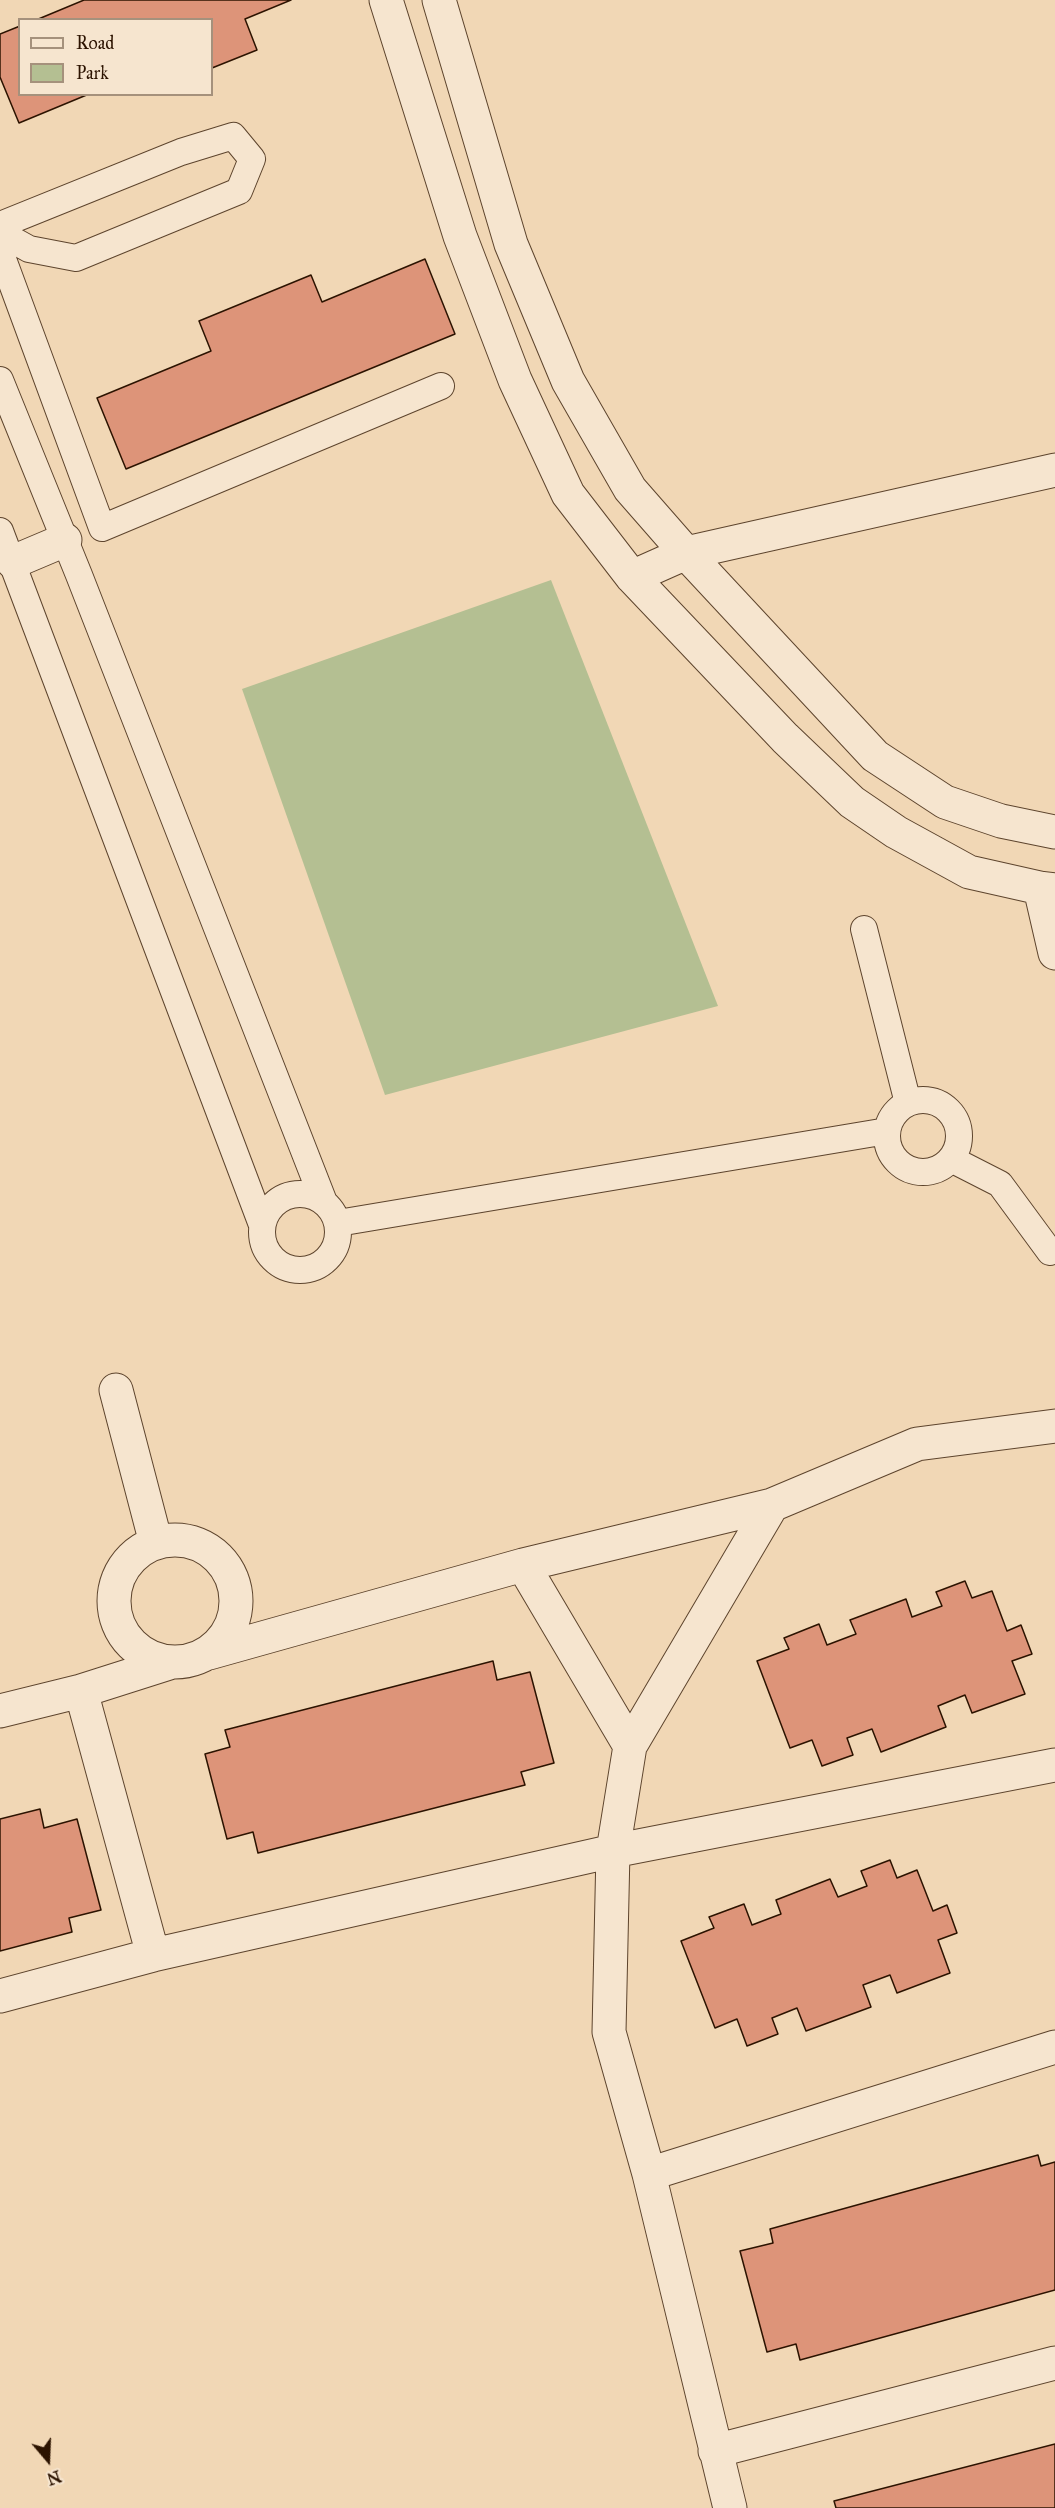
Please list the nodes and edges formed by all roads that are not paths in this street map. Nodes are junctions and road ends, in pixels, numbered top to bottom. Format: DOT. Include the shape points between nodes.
graph roads {
  1 [pos="386,0"];
  2 [pos="439,0"];
  3 [pos="0,225"];
  4 [pos="0,233"];
  5 [pos="0,251"];
  6 [pos="0,380"];
  7 [pos="441,386"];
  8 [pos="1055,470"];
  9 [pos="0,531"];
  10 [pos="65,540"];
  11 [pos="686,553"];
  12 [pos="13,562"];
  13 [pos="632,577"];
  14 [pos="1055,832"];
  15 [pos="1048,889"];
  16 [pos="864,929"];
  17 [pos="1055,953"];
  18 [pos="908,1103"];
  19 [pos="886,1131"];
  20 [pos="951,1159"];
  21 [pos="324,1202"];
  22 [pos="338,1223"];
  23 [pos="262,1225"];
  24 [pos="1050,1252"];
  25 [pos="116,1390"];
  26 [pos="1055,1426"];
  27 [pos="772,1504"];
  28 [pos="156,1543"];
  29 [pos="523,1565"];
  30 [pos="209,1653"];
  31 [pos="169,1663"];
  32 [pos="81,1691"];
  33 [pos="0,1711"];
  34 [pos="630,1746"];
  35 [pos="1055,1766"];
  36 [pos="613,1851"];
  37 [pos="153,1955"];
  38 [pos="0,1996"];
  39 [pos="1055,2048"];
  40 [pos="649,2174"];
  41 [pos="1055,2363"];
  42 [pos="715,2451"];
  43 [pos="730,2508"];
  1 -- 13 [label="street" via="460,236 515,380 568,494"];
  2 -- 11 [label="street" via="511,244 568,381 630,489"];
  3 -- 4 [label="lane" via="181,152 233,136 252,159 239,191 76,258 29,249"];
  5 -- 7 [label="lane" via="102,528"];
  6 -- 10 [label="lane"];
  8 -- 11 [label="street"];
  9 -- 12 [label="lane"];
  10 -- 12 [label="street"];
  10 -- 21 [label="lane"];
  11 -- 13 [label="street"];
  11 -- 14 [label="street" via="875,756 945,802 1001,821"];
  12 -- 23 [label="lane"];
  13 -- 15 [label="street" via="822,776 852,802 896,832 969,872"];
  15 -- 17 [label="street"];
  16 -- 18 [label="lane"];
  18 -- 19 [label="lane" via="897,1110"];
  18 -- 20 [label="lane" via="932,1100 952,1114 959,1137"];
  19 -- 20 [label="lane" via="891,1154 908,1170 931,1172"];
  19 -- 22 [label="lane"];
  20 -- 24 [label="lane" via="1000,1184"];
  21 -- 22 [label="lane"];
  21 -- 23 [label="lane" via="299,1194 287,1197 275,1203"];
  22 -- 23 [label="lane" via="336,1248 319,1266 307,1270 283,1267 273,1260 266,1250"];
  25 -- 28 [label="street"];
  26 -- 27 [label="street" via="917,1444"];
  27 -- 29 [label="street"];
  27 -- 34 [label="street"];
  28 -- 30 [label="street" via="174,1540 211,1551 234,1582 234,1621 225,1638"];
  28 -- 31 [label="street" via="138,1552 124,1567 116,1586 114,1607 119,1627 131,1645 148,1657"];
  29 -- 30 [label="street"];
  29 -- 34 [label="street"];
  30 -- 31 [label="street" via="190,1662"];
  31 -- 32 [label="street"];
  32 -- 33 [label="street"];
  32 -- 37 [label="street"];
  34 -- 36 [label="street"];
  35 -- 36 [label="street"];
  36 -- 37 [label="street"];
  36 -- 40 [label="street" via="609,2032"];
  37 -- 38 [label="street"];
  39 -- 40 [label="street"];
  40 -- 42 [label="street"];
  41 -- 42 [label="street"];
  42 -- 43 [label="street"];
}
